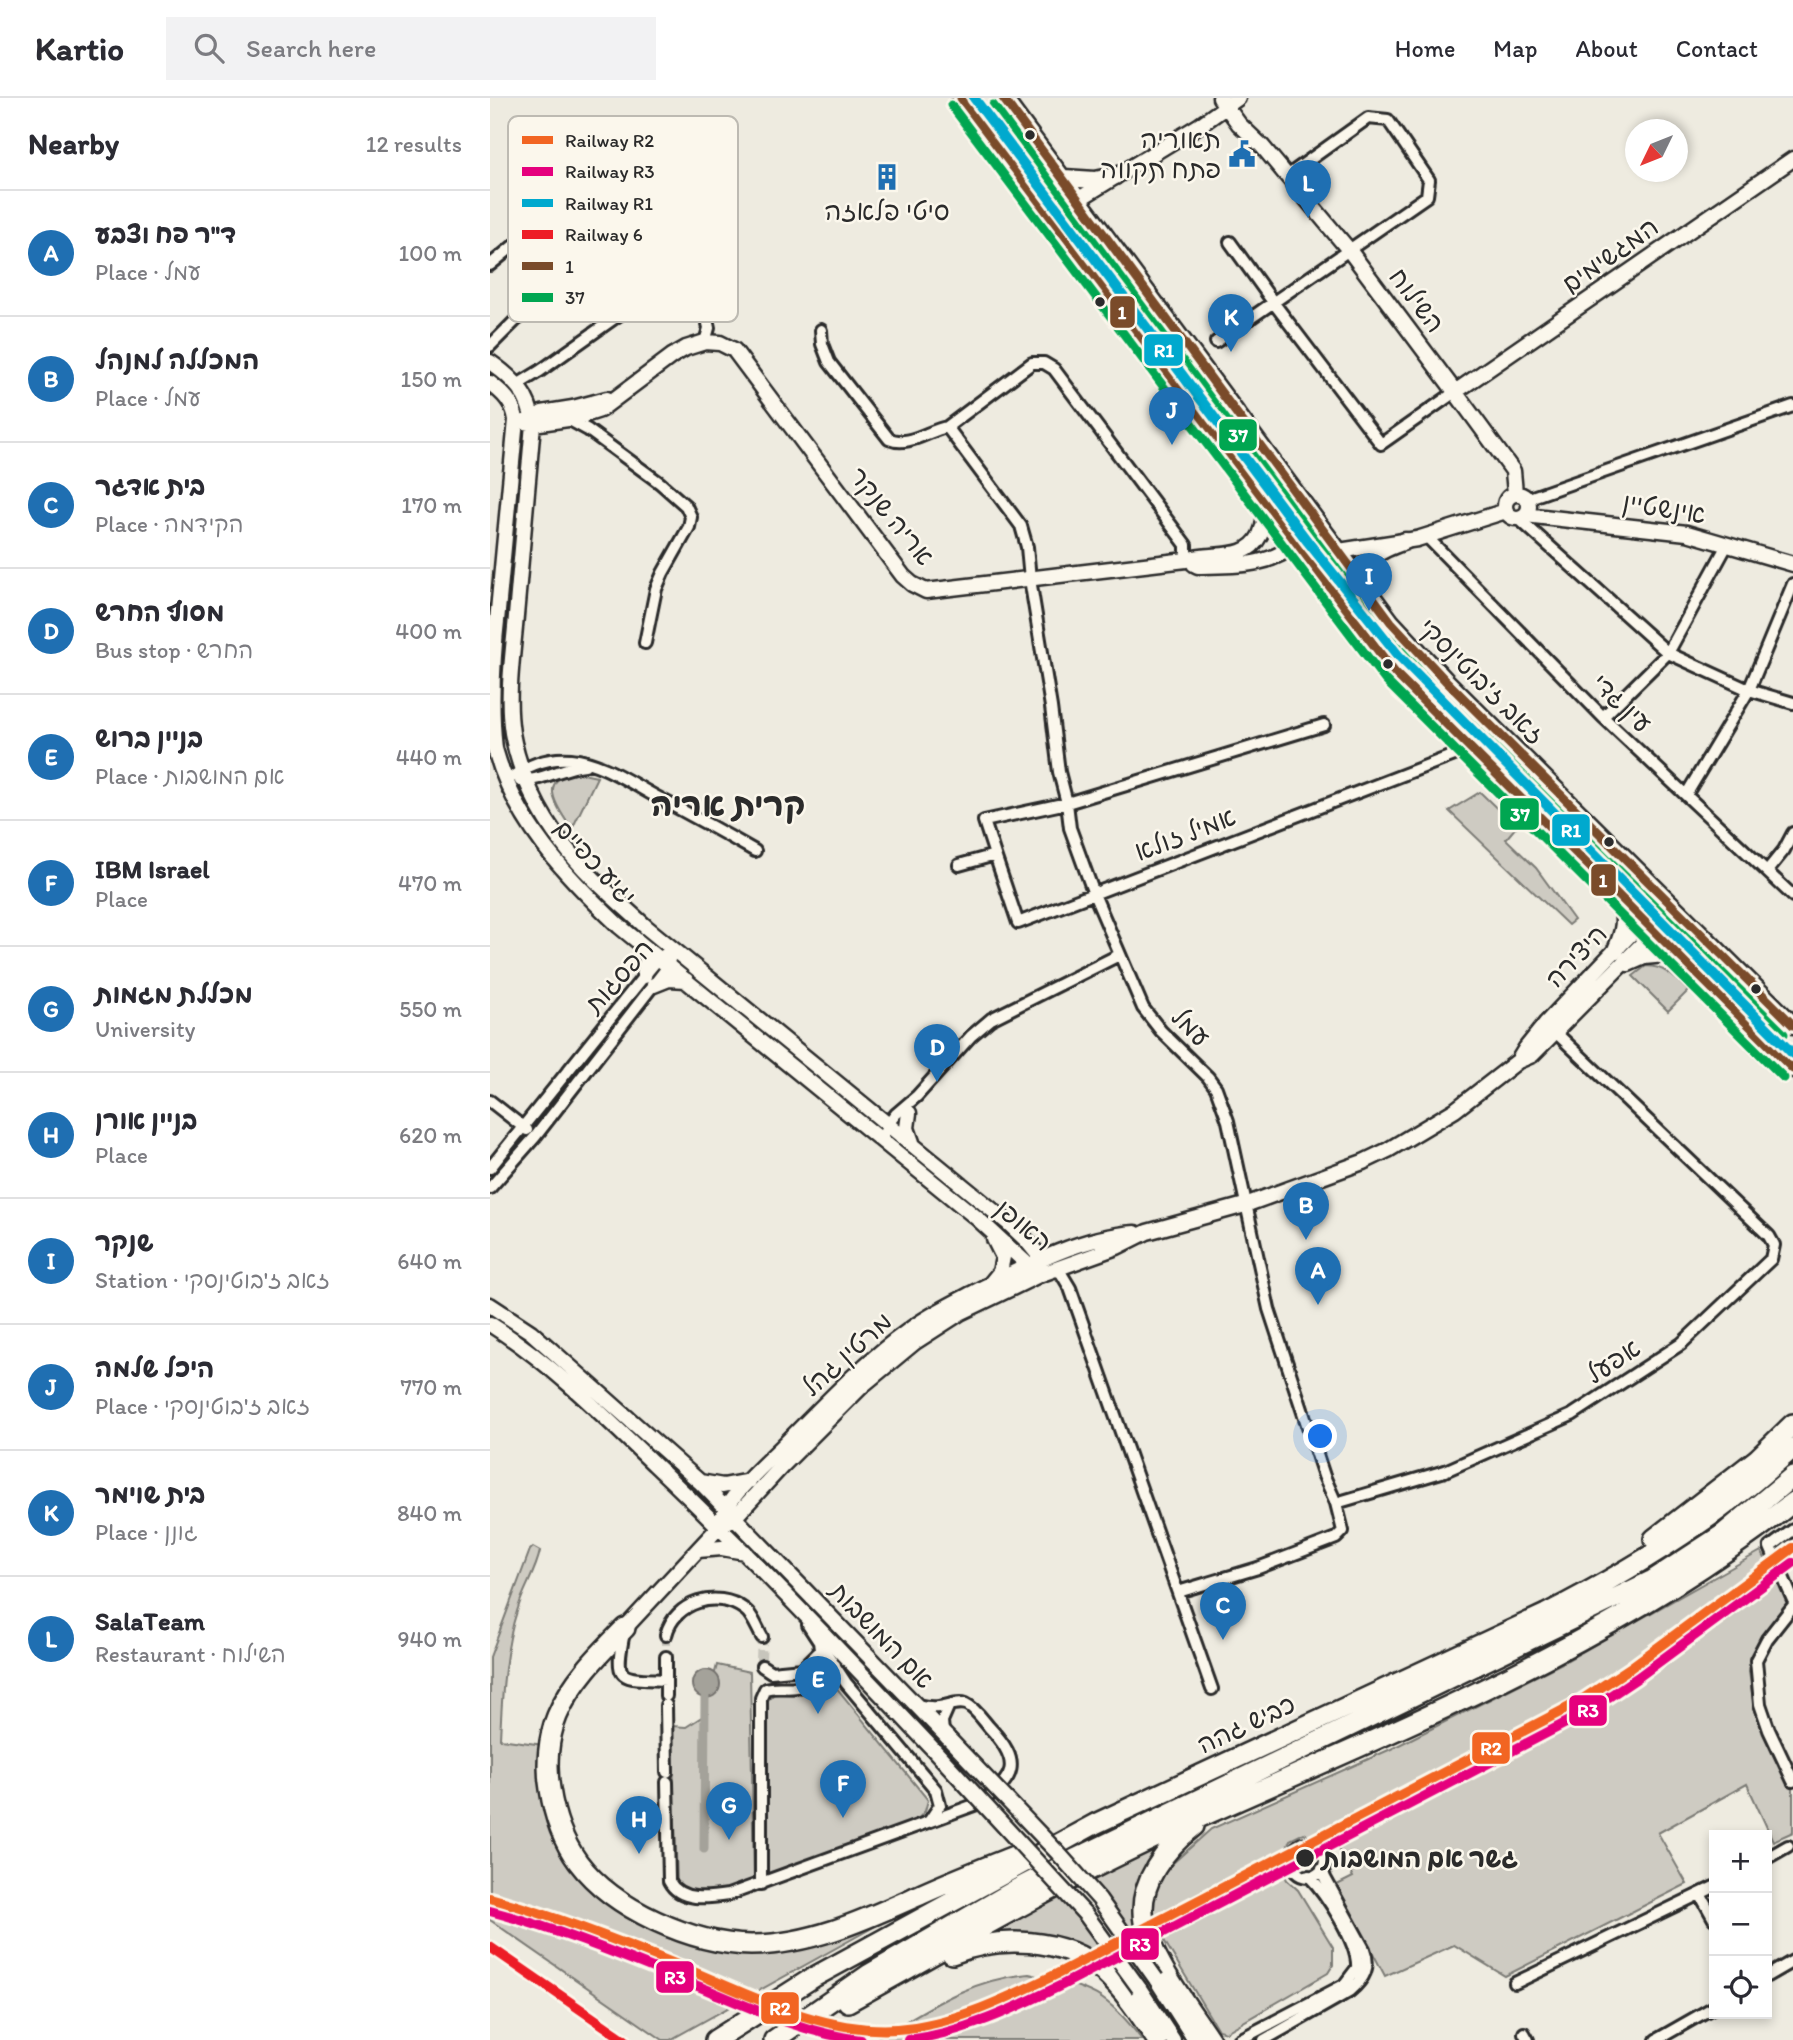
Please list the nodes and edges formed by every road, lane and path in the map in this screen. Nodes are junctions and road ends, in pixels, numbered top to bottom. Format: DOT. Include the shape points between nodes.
graph roads {
  1 [pos="961,98"];
  2 [pos="1003,98"];
  3 [pos="1230,100"];
  4 [pos="1200,125"];
  5 [pos="1793,159"];
  6 [pos="1115,176"];
  7 [pos="1287,176"];
  8 [pos="1064,178"];
  9 [pos="1082,202"];
  10 [pos="1053,222"];
  11 [pos="1230,242"];
  12 [pos="508,250"];
  13 [pos="1349,250"];
  14 [pos="490,265"];
  15 [pos="1273,302"];
  16 [pos="514,322"];
  17 [pos="608,322"];
  18 [pos="708,322"];
  19 [pos="821,330"];
  20 [pos="705,342"];
  21 [pos="1216,342"];
  22 [pos="490,346"];
  23 [pos="490,362"];
  24 [pos="490,383"];
  25 [pos="521,390"];
  26 [pos="1455,392"];
  27 [pos="616,398"];
  28 [pos="1793,406"];
  29 [pos="600,410"];
  30 [pos="561,416"];
  31 [pos="516,419"];
  32 [pos="532,419"];
  33 [pos="947,427"];
  34 [pos="588,430"];
  35 [pos="530,451"];
  36 [pos="1515,494"];
  37 [pos="1532,497"];
  38 [pos="1262,498"];
  39 [pos="1310,512"];
  40 [pos="1516,515"];
  41 [pos="1426,537"];
  42 [pos="1405,541"];
  43 [pos="1297,544"];
  44 [pos="1727,545"];
  45 [pos="1339,551"];
  46 [pos="1186,560"];
  47 [pos="1793,564"];
  48 [pos="1030,579"];
  49 [pos="1326,582"];
  50 [pos="1793,584"];
  51 [pos="1368,591"];
  52 [pos="645,643"];
  53 [pos="1668,653"];
  54 [pos="1749,690"];
  55 [pos="1793,703"];
  56 [pos="1603,717"];
  57 [pos="1324,725"];
  58 [pos="1469,749"];
  59 [pos="525,775"];
  60 [pos="507,781"];
  61 [pos="1685,795"];
  62 [pos="1067,803"];
  63 [pos="1793,832"];
  64 [pos="755,851"];
  65 [pos="995,855"];
  66 [pos="959,865"];
  67 [pos="1767,871"];
  68 [pos="1606,883"];
  69 [pos="1094,894"];
  70 [pos="1793,896"];
  71 [pos="1671,903"];
  72 [pos="1649,926"];
  73 [pos="639,942"];
  74 [pos="673,949"];
  75 [pos="1616,950"];
  76 [pos="1676,954"];
  77 [pos="1119,955"];
  78 [pos="664,962"];
  79 [pos="1617,970"];
  80 [pos="649,980"];
  81 [pos="686,980"];
  82 [pos="1793,1025"];
  83 [pos="1551,1028"];
  84 [pos="1793,1069"];
  85 [pos="917,1096"];
  86 [pos="490,1101"];
  87 [pos="909,1113"];
  88 [pos="524,1127"];
  89 [pos="892,1127"];
  90 [pos="535,1136"];
  91 [pos="881,1141"];
  92 [pos="915,1146"];
  93 [pos="490,1168"];
  94 [pos="490,1188"];
  95 [pos="1245,1205"];
  96 [pos="978,1219"];
  97 [pos="1007,1222"];
  98 [pos="1147,1232"];
  99 [pos="1070,1249"];
  100 [pos="1041,1258"];
  101 [pos="1053,1269"];
  102 [pos="1033,1270"];
  103 [pos="989,1285"];
  104 [pos="490,1305"];
  105 [pos="490,1324"];
  106 [pos="1793,1424"];
  107 [pos="1793,1448"];
  108 [pos="1793,1476"];
  109 [pos="749,1480"];
  110 [pos="699,1482"];
  111 [pos="749,1502"];
  112 [pos="1793,1502"];
  113 [pos="1336,1503"];
  114 [pos="729,1513"];
  115 [pos="720,1526"];
  116 [pos="1793,1530"];
  117 [pos="754,1539"];
  118 [pos="698,1550"];
  119 [pos="746,1552"];
  120 [pos="1178,1592"];
  121 [pos="1793,1600"];
  122 [pos="793,1602"];
  123 [pos="1793,1606"];
  124 [pos="1535,1619"];
  125 [pos="625,1628"];
  126 [pos="666,1635"];
  127 [pos="761,1637"];
  128 [pos="817,1639"];
  129 [pos="666,1657"];
  130 [pos="835,1665"];
  131 [pos="666,1680"];
  132 [pos="1212,1689"];
  133 [pos="761,1698"];
  134 [pos="915,1704"];
  135 [pos="949,1705"];
  136 [pos="946,1735"];
  137 [pos="1793,1781"];
  138 [pos="936,1790"];
  139 [pos="955,1812"];
  140 [pos="1209,1815"];
  141 [pos="928,1822"];
  142 [pos="1095,1824"];
  143 [pos="1791,1848"];
  144 [pos="1772,1856"];
  145 [pos="1322,1869"];
  146 [pos="1309,1876"];
  147 [pos="761,1884"];
  148 [pos="1709,1889"];
  149 [pos="1700,1894"];
  150 [pos="1709,1910"];
  151 [pos="1793,1961"];
  152 [pos="1772,1973"];
  153 [pos="1515,1983"];
  154 [pos="874,1987"];
  155 [pos="1709,2011"];
  156 [pos="1673,2036"];
  157 [pos="1206,2037"];
  158 [pos="715,2040"];
  159 [pos="774,2040"];
  160 [pos="780,2040"];
  161 [pos="1157,2040"];
  162 [pos="1173,2040"];
  163 [pos="1239,2040"];
  164 [pos="1264,2040"];
  165 [pos="1656,2040"];
  1 -- 10 [label="main road, זאב ז'בוטינסקי"];
  2 -- 8 [label="main road, זאב ז'בוטינסקי"];
  3 -- 4 [label="street"];
  3 -- 7 [label="street, השילוח" via="1240,124"];
  4 -- 6 [label="street"];
  4 -- 9 [label="street" via="1162,156"];
  5 -- 26 [label="street, המגשימים"];
  6 -- 8 [label="main road"];
  6 -- 9 [label="street"];
  7 -- 13 [label="street, השילוח"];
  7 -- 13 [label="street" via="1368,118 1388,120 1429,180 1427,196"];
  8 -- 9 [label="main road, זאב ז'בוטינסקי"];
  9 -- 10 [label="street"];
  9 -- 39 [label="main road, זאב ז'בוטינסקי"];
  10 -- 38 [label="main road, זאב ז'בוטינסקי"];
  11 -- 15 [label="street"];
  12 -- 14 [label="street"];
  13 -- 15 [label="street"];
  13 -- 26 [label="street, השילוח"];
  15 -- 21 [label="street"];
  15 -- 26 [label="street" via="1381,444"];
  16 -- 22 [label="street"];
  17 -- 25 [label="street" via="540,370"];
  18 -- 20 [label="street"];
  19 -- 33 [label="street" via="829,362 888,439 905,442"];
  20 -- 27 [label="street" via="672,356"];
  20 -- 48 [label="street, אריה שנקר" via="734,350 912,584 926,591"];
  23 -- 25 [label="street"];
  24 -- 31 [label="street" via="508,398"];
  25 -- 30 [label="street"];
  25 -- 32 [label="street"];
  26 -- 36 [label="street, השילוח" via="1513,471"];
  27 -- 29 [label="street"];
  27 -- 30 [label="street"];
  28 -- 37 [label="street"];
  29 -- 30 [label="street"];
  29 -- 34 [label="street"];
  30 -- 32 [label="street"];
  30 -- 34 [label="street"];
  30 -- 35 [label="street" via="540,434"];
  31 -- 32 [label="street"];
  31 -- 60 [label="street, יגיע כפיים" via="490,713"];
  32 -- 35 [label="street, יגיע כפיים"];
  33 -- 46 [label="street" via="1021,370 1044,363 1054,369 1186,545"];
  33 -- 48 [label="street, עמל" via="1021,526"];
  34 -- 52 [label="street" via="660,483 686,506 691,517 656,589"];
  35 -- 59 [label="street, יגיע כפיים" via="510,716"];
  36 -- 40 [label="street" via="1506,500"];
  36 -- 40 [label="street, השילוח" via="1529,502 1529,509"];
  38 -- 43 [label="main road, זאב ז'בוטינסקי"];
  38 -- 46 [label="street, אריה שנקר" via="1263,528 1248,551"];
  39 -- 43 [label="street" via="1311,528"];
  39 -- 45 [label="main road, זאב ז'בוטינסקי"];
  40 -- 41 [label="street, אינשטיין"];
  40 -- 44 [label="street, אינשטיין" via="1687,533"];
  40 -- 53 [label="street"];
  41 -- 42 [label="street, אינשטיין"];
  41 -- 56 [label="street, עין גדי"];
  42 -- 45 [label="street, אינשטיין"];
  42 -- 51 [label="main road" via="1374,555 1365,577"];
  43 -- 46 [label="street, אריה שנקר" via="1264,562 1198,566"];
  43 -- 49 [label="main road, זאב ז'בוטינסקי"];
  44 -- 47 [label="street, אינשטיין"];
  44 -- 53 [label="street"];
  45 -- 49 [label="street" via="1326,565"];
  45 -- 51 [label="main road, זאב ז'בוטינסקי"];
  46 -- 48 [label="street, אריה שנקר"];
  48 -- 62 [label="street, עמל"];
  49 -- 58 [label="main road, זאב ז'בוטינסקי" via="1395,673"];
  50 -- 54 [label="street"];
  51 -- 71 [label="main road, זאב ז'בוטינסקי" via="1418,652"];
  53 -- 54 [label="street"];
  53 -- 56 [label="street"];
  54 -- 55 [label="street"];
  54 -- 61 [label="street"];
  56 -- 61 [label="street, עין גדי"];
  57 -- 62 [label="street"];
  58 -- 68 [label="main road, זאב ז'בוטינסקי"];
  58 -- 69 [label="street, אמיל זולא"];
  59 -- 60 [label="street"];
  59 -- 64 [label="street" via="595,765"];
  59 -- 74 [label="street, יגיע כפיים" via="563,845"];
  60 -- 73 [label="street, יגיע כפיים" via="548,854"];
  61 -- 67 [label="street, עין גדי"];
  62 -- 65 [label="street" via="984,821"];
  62 -- 69 [label="street, עמל" via="1070,828"];
  63 -- 67 [label="street"];
  65 -- 66 [label="street"];
  65 -- 69 [label="street, אמיל זולא" via="1018,923"];
  67 -- 70 [label="street, עין גדי"];
  68 -- 72 [label="main road, זאב ז'בוטינסקי"];
  68 -- 75 [label="main road" via="1624,913 1624,930"];
  69 -- 77 [label="street, עמל"];
  71 -- 72 [label="street, היצירה" via="1657,910"];
  71 -- 82 [label="main road, זאב ז'בוטינסקי"];
  72 -- 75 [label="street, היצירה"];
  72 -- 76 [label="main road, זאב ז'בוטינסקי"];
  72 -- 79 [label="street, היצירה"];
  73 -- 78 [label="street, יגיע כפיים"];
  73 -- 80 [label="street" via="647,958"];
  74 -- 78 [label="street, הפסגות"];
  74 -- 89 [label="street, יגיע כפיים"];
  75 -- 83 [label="street, היצירה"];
  76 -- 79 [label="street" via="1644,957"];
  76 -- 84 [label="main road, זאב ז'בוטינסקי"];
  77 -- 85 [label="street" via="991,1019"];
  77 -- 95 [label="street, עמל" via="1152,1021 1216,1087 1228,1121"];
  78 -- 80 [label="street, הפסגות"];
  78 -- 81 [label="street, יגיע כפיים"];
  79 -- 83 [label="street, היצירה"];
  80 -- 81 [label="street"];
  80 -- 88 [label="street, הפסגות"];
  80 -- 90 [label="street, הפסגות"];
  81 -- 91 [label="street, יגיע כפיים"];
  83 -- 95 [label="street, היצירה" via="1532,1055 1455,1110 1388,1150"];
  83 -- 113 [label="street, אפעל" via="1769,1236 1774,1245 1771,1259 1681,1344 1572,1415 1445,1471"];
  85 -- 87 [label="street"];
  85 -- 89 [label="street" via="901,1108"];
  86 -- 88 [label="street"];
  87 -- 89 [label="street"];
  87 -- 92 [label="street" via="907,1131"];
  88 -- 90 [label="street"];
  88 -- 93 [label="street, הפסגות"];
  89 -- 91 [label="street"];
  89 -- 92 [label="street, האופן"];
  90 -- 94 [label="street, הפסגות"];
  91 -- 96 [label="street, האופן"];
  92 -- 97 [label="street, האופן"];
  95 -- 98 [label="street, היצירה"];
  95 -- 113 [label="street, עמל" via="1269,1309"];
  96 -- 102 [label="street, האופן"];
  96 -- 103 [label="street" via="1003,1257 1000,1272"];
  97 -- 99 [label="street" via="1055,1247"];
  97 -- 100 [label="street, האופן"];
  98 -- 99 [label="street, היצירה" via="1121,1234"];
  98 -- 101 [label="street, היצירה"];
  99 -- 100 [label="street, היצירה"];
  100 -- 102 [label="street, מרטין גהל"];
  101 -- 102 [label="street, היצירה"];
  101 -- 120 [label="street" via="1070,1288"];
  102 -- 103 [label="street, מרטין גהל"];
  102 -- 111 [label="street, מרטין גהל" via="915,1342 863,1385"];
  103 -- 109 [label="street, מרטין גהל" via="909,1330 853,1376"];
  104 -- 110 [label="street, אם המושבות" via="531,1332"];
  105 -- 115 [label="street, אם המושבות" via="521,1344 584,1399"];
  106 -- 124 [label="highway" via="1685,1516"];
  107 -- 124 [label="highway, כביש גהה" via="1703,1522 1621,1574"];
  108 -- 159 [label="highway, כביש גהה" via="1722,1535 1653,1580 1053,1870 868,1975"];
  109 -- 110 [label="street" via="723,1486"];
  109 -- 114 [label="street, מרטין גהל"];
  110 -- 114 [label="street, אם המושבות"];
  111 -- 114 [label="street, מרטין גהל"];
  111 -- 117 [label="street"];
  112 -- 140 [label="highway" via="1701,1569 1586,1636 1424,1717"];
  113 -- 120 [label="street" via="1343,1531 1336,1538"];
  114 -- 115 [label="street, מרטין גהל"];
  114 -- 117 [label="street, אם המושבות"];
  115 -- 118 [label="street, מרטין גהל"];
  115 -- 119 [label="street, אם המושבות"];
  116 -- 121 [label="street" via="1770,1547"];
  117 -- 134 [label="street, אם המושבות"];
  118 -- 119 [label="street"];
  118 -- 125 [label="street, מרטין גהל"];
  119 -- 122 [label="street, אם המושבות"];
  120 -- 132 [label="street"];
  122 -- 128 [label="street"];
  122 -- 162 [label="street, אם המושבות, bridge" via="1086,1915"];
  123 -- 137 [label="street" via="1756,1660 1760,1704"];
  124 -- 142 [label="highway, כביש גהה"];
  125 -- 131 [label="street" via="621,1673 629,1679"];
  125 -- 142 [label="highway" via="585,1670 557,1715 548,1780 559,1828 580,1864 612,1894 659,1923 719,1943 785,1943 845,1927"];
  126 -- 127 [label="street" via="679,1612 704,1600 728,1601 746,1609"];
  128 -- 130 [label="street"];
  128 -- 133 [label="street" via="819,1652 802,1669 771,1672 761,1663"];
  129 -- 131 [label="street"];
  130 -- 133 [label="street" via="825,1662 804,1684 773,1686 765,1689"];
  130 -- 138 [label="street"];
  131 -- 147 [label="street" via="668,1881 679,1894 714,1897"];
  133 -- 147 [label="street"];
  134 -- 135 [label="street" via="929,1708"];
  134 -- 136 [label="street, אם המושבות"];
  135 -- 136 [label="street" via="942,1721"];
  135 -- 139 [label="street" via="972,1708 1003,1742 1011,1761 1009,1776 992,1795"];
  136 -- 157 [label="street, אם המושבות, bridge" via="1099,1899 1156,1979"];
  138 -- 139 [label="street"];
  138 -- 141 [label="street" via="940,1805"];
  139 -- 141 [label="street"];
  140 -- 154 [label="highway" via="1048,1892"];
  140 -- 157 [label="highway" via="1155,1867 1143,1907 1148,1936 1159,1959"];
  141 -- 147 [label="street"];
  142 -- 158 [label="highway, כביש גהה" via="814,1977"];
  143 -- 144 [label="street"];
  145 -- 146 [label="street"];
  145 -- 146 [label="street" via="1321,1849 1307,1843 1298,1847 1292,1855 1293,1866 1299,1874"];
  145 -- 164 [label="street" via="1364,1949 1365,1973 1350,1991"];
  146 -- 163 [label="street" via="1351,1941 1357,1968 1333,1992"];
  148 -- 149 [label="street"];
  149 -- 150 [label="street"];
  149 -- 153 [label="street"];
  151 -- 152 [label="street"];
  154 -- 160 [label="highway"];
  154 -- 161 [label="highway" via="985,1944 1043,1944 1079,1956 1102,1970"];
  155 -- 156 [label="street"];
  156 -- 165 [label="street"];
}
